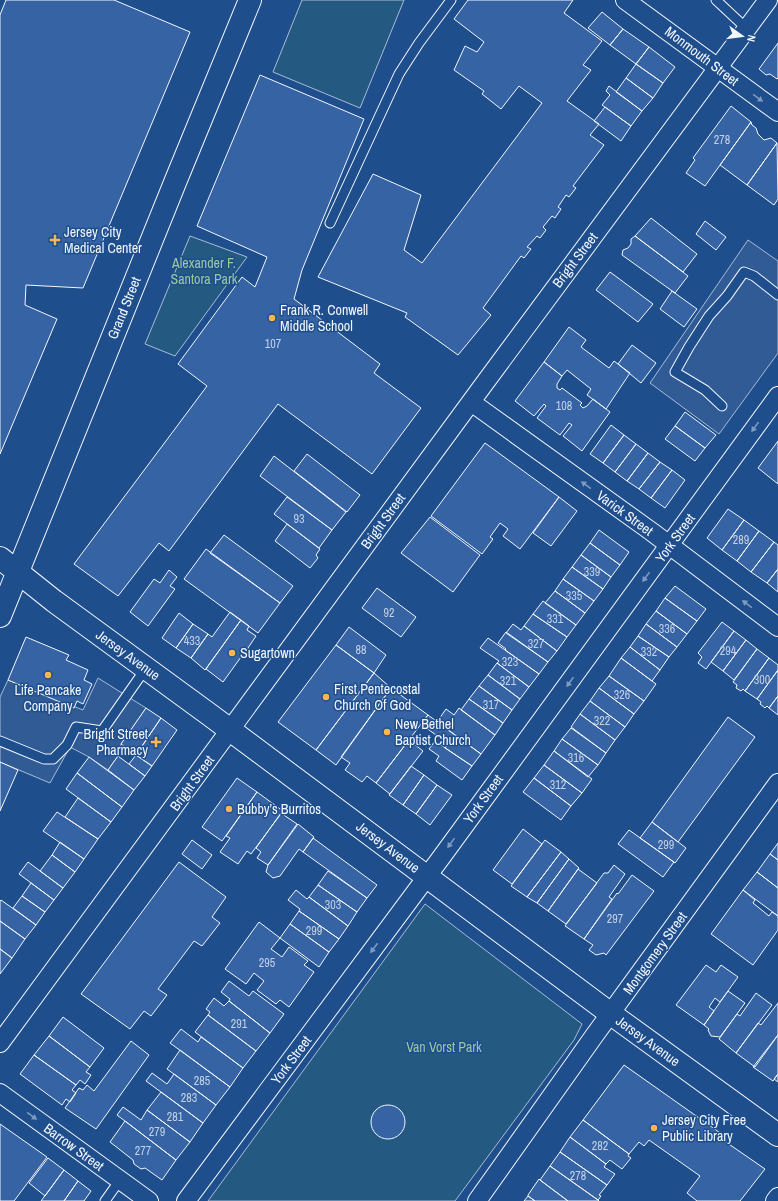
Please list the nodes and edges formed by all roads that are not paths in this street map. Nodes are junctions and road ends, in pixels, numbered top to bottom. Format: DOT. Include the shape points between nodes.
graph roads {
  1 [pos="250,0"];
  2 [pos="451,0"];
  3 [pos="625,0"];
  4 [pos="716,0"];
  5 [pos="768,0"];
  6 [pos="747,29"];
  7 [pos="718,68"];
  8 [pos="778,112"];
  9 [pos="330,223"];
  10 [pos="778,295"];
  11 [pos="778,396"];
  12 [pos="471,402"];
  13 [pos="722,406"];
  14 [pos="670,546"];
  15 [pos="0,558"];
  16 [pos="18,572"];
  17 [pos="0,616"];
  18 [pos="778,627"];
  19 [pos="146,668"];
  20 [pos="230,730"];
  21 [pos="0,741"];
  22 [pos="778,783"];
  23 [pos="427,876"];
  24 [pos="611,1014"];
  25 [pos="0,1043"];
  26 [pos="0,1093"];
  27 [pos="778,1135"];
  28 [pos="120,1180"];
  29 [pos="778,1197"];
  30 [pos="105,1201"];
  31 [pos="149,1201"];
  32 [pos="186,1201"];
  33 [pos="477,1201"];
  34 [pos="775,1201"];
  1 -- 16 [label="street, Grand Street"];
  2 -- 9 [label="lane" via="399,74"];
  3 -- 7 [label="street, Monmouth Street"];
  4 -- 6 [label="lane"];
  5 -- 6 [label="street, Bright Street"];
  6 -- 7 [label="street, Bright Street"];
  7 -- 8 [label="street, Monmouth Street, one-way"];
  7 -- 12 [label="street, Bright Street"];
  10 -- 13 [label="lane" via="754,276 744,272 709,316 675,372 705,390"];
  11 -- 14 [label="street, York Street, one-way"];
  14 -- 12 [label="street, Varick Street, one-way"];
  12 -- 20 [label="street, Bright Street"];
  18 -- 14 [label="street, Varick Street, one-way"];
  14 -- 23 [label="street, York Street, one-way"];
  15 -- 16 [label="street, Jersey Avenue"];
  16 -- 17 [label="street, Grand Street"];
  16 -- 19 [label="street, Jersey Avenue"];
  19 -- 20 [label="street, Jersey Avenue"];
  19 -- 21 [label="lane" via="102,731 76,727 67,745 53,759 44,759"];
  20 -- 23 [label="street, Jersey Avenue"];
  20 -- 25 [label="street, Bright Street"];
  22 -- 24 [label="street, Montgomery Street"];
  23 -- 24 [label="street, Jersey Avenue"];
  23 -- 32 [label="street, York Street, one-way"];
  24 -- 27 [label="street, Jersey Avenue"];
  24 -- 33 [label="street, Montgomery Street"];
  26 -- 28 [label="street, Barrow Street, one-way"];
  28 -- 30 [label="lane"];
  28 -- 31 [label="street, Barrow Street"];
  29 -- 34 [label="street"];
}
